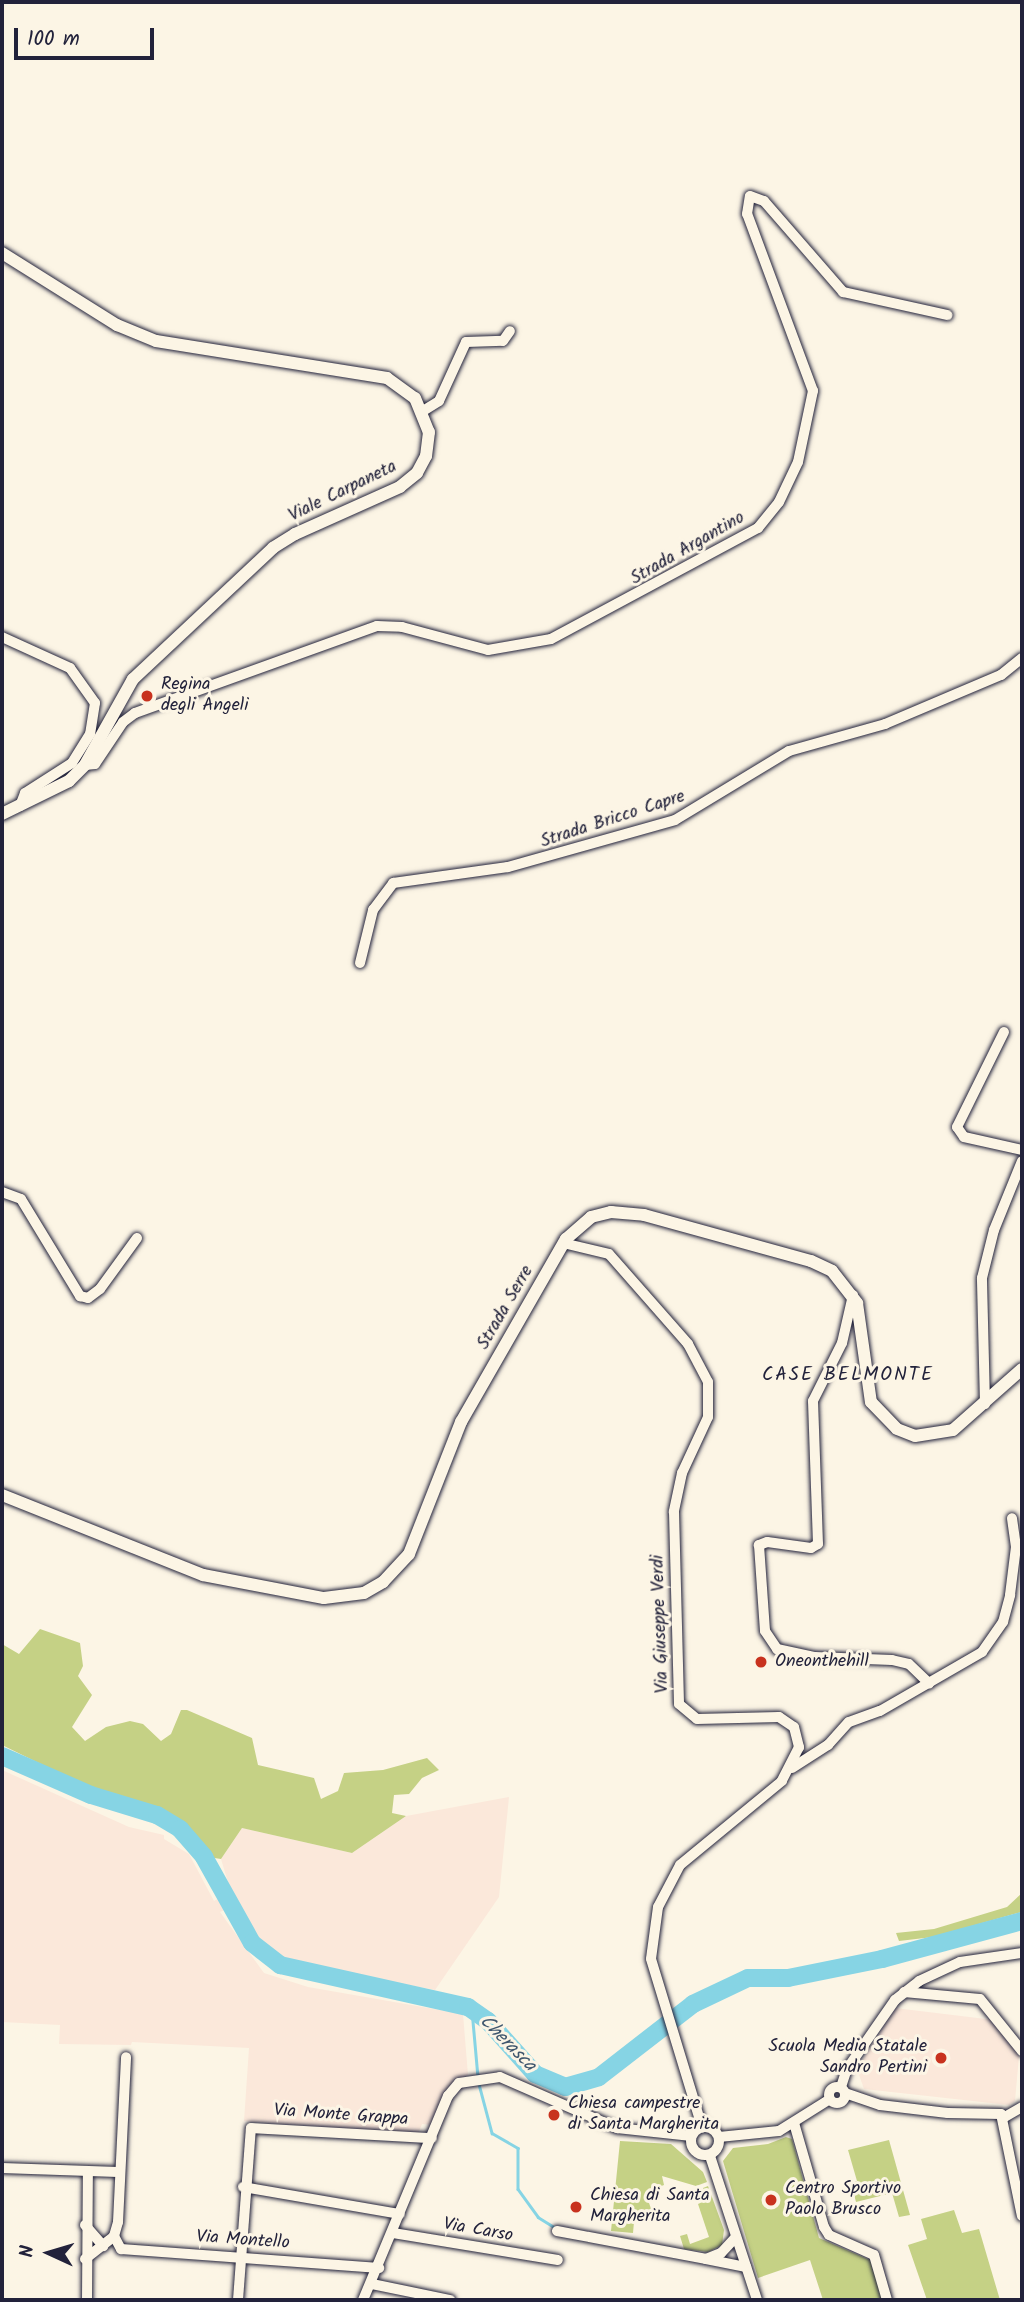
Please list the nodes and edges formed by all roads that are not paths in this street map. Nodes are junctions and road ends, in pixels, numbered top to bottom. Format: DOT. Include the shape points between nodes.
graph roads {
  1 [pos="2,253"];
  2 [pos="947,315"];
  3 [pos="510,331"];
  4 [pos="423,411"];
  5 [pos="2,636"];
  6 [pos="1022,658"];
  7 [pos="85,765"];
  8 [pos="20,806"];
  9 [pos="2,814"];
  10 [pos="360,963"];
  11 [pos="1004,1032"];
  12 [pos="1022,1150"];
  13 [pos="1022,1161"];
  14 [pos="2,1192"];
  15 [pos="137,1238"];
  16 [pos="563,1243"];
  17 [pos="853,1295"];
  18 [pos="1022,1370"];
  19 [pos="985,1404"];
  20 [pos="2,1495"];
  21 [pos="1012,1518"];
  22 [pos="929,1682"];
  23 [pos="792,1768"];
  24 [pos="1022,1953"];
  25 [pos="904,1992"];
  26 [pos="1022,2051"];
  27 [pos="127,2057"];
  28 [pos="843,2090"];
  29 [pos="1022,2107"];
  30 [pos="1003,2118"];
  31 [pos="794,2123"];
  32 [pos="702,2127"];
  33 [pos="692,2136"];
  34 [pos="719,2137"];
  35 [pos="432,2138"];
  36 [pos="710,2156"];
  37 [pos="2,2168"];
  38 [pos="88,2172"];
  39 [pos="118,2172"];
  40 [pos="243,2187"];
  41 [pos="1019,2189"];
  42 [pos="400,2214"];
  43 [pos="1022,2216"];
  44 [pos="85,2224"];
  45 [pos="557,2231"];
  46 [pos="393,2233"];
  47 [pos="114,2236"];
  48 [pos="736,2236"];
  49 [pos="103,2246"];
  50 [pos="240,2256"];
  51 [pos="85,2259"];
  52 [pos="706,2259"];
  53 [pos="558,2260"];
  54 [pos="746,2267"];
  55 [pos="379,2268"];
  56 [pos="372,2284"];
  57 [pos="86,2300"];
  58 [pos="238,2300"];
  59 [pos="363,2300"];
  60 [pos="450,2300"];
  61 [pos="757,2300"];
  62 [pos="887,2300"];
  1 -- 4 [label="main road" via="117,325 156,341 387,378 407,389"];
  2 -- 7 [label="street, Strada Argantino" via="843,292 764,201 750,196 747,214 813,391 798,462 779,502 758,528 551,639 488,650 402,627 377,626 135,713 122,722 95,764"];
  3 -- 4 [label="street" via="503,341 466,342 439,401"];
  4 -- 7 [label="main road, Viale Carpaneta" via="429,432 426,456 417,473 400,487 273,548 133,678"];
  5 -- 8 [label="street" via="70,668 95,703 90,734 72,763 25,793"];
  6 -- 10 [label="street, Strada Bricco Capre" via="1001,674 885,724 789,751 675,820 508,867 393,883 373,910"];
  7 -- 8 [label="main road, Viale Carpaneta" via="69,781"];
  8 -- 9 [label="main road, Viale Carpaneta"];
  11 -- 12 [label="street" via="957,1127 964,1137"];
  13 -- 19 [label="street" via="994,1230 982,1278"];
  14 -- 15 [label="street" via="21,1199 74,1291 88,1298"];
  16 -- 17 [label="main road, Strada Serre" via="591,1217 634,1213 811,1261 832,1271"];
  16 -- 20 [label="main road, Strada Serre" via="461,1422 409,1554 383,1582 363,1593 324,1598 203,1575"];
  16 -- 23 [label="street, Via Giuseppe Verdi" via="609,1254 704,1368 710,1393 708,1417 682,1473 674,1512 679,1704 697,1719 768,1715 787,1720 799,1747"];
  17 -- 19 [label="main road, Strada Serre" via="860,1316 866,1383 882,1418 897,1429 935,1436 953,1430"];
  17 -- 22 [label="street" via="842,1343 813,1401 818,1544 814,1548 759,1545 765,1631 777,1649 815,1657 892,1660 909,1664"];
  18 -- 19 [label="main road, Strada Serre"];
  21 -- 22 [label="street" via="1016,1547 1003,1622 982,1652"];
  22 -- 23 [label="street" via="880,1711 849,1722 817,1754"];
  23 -- 32 [label="street" via="692,1854 664,1891 651,1952"];
  24 -- 25 [label="street" via="960,1962"];
  25 -- 26 [label="street" via="980,1999"];
  25 -- 28 [label="street" via="862,2046"];
  27 -- 39 [label="street"];
  28 -- 30 [label="street" via="880,2105 979,2116 997,2113"];
  28 -- 31 [label="street" via="831,2089 830,2099"];
  29 -- 30 [label="street"];
  30 -- 41 [label="street"];
  31 -- 34 [label="street" via="765,2135"];
  31 -- 62 [label="street" via="824,2227 830,2235 874,2255"];
  32 -- 33 [label="street"];
  32 -- 34 [label="street"];
  33 -- 35 [label="street" via="617,2128 512,2081 478,2078 459,2083 448,2096"];
  33 -- 36 [label="street" via="693,2149"];
  34 -- 36 [label="street" via="719,2146"];
  35 -- 40 [label="street, Via Monte Grappa" via="255,2126 249,2131"];
  35 -- 42 [label="street"];
  36 -- 48 [label="street"];
  37 -- 38 [label="street"];
  38 -- 39 [label="street"];
  38 -- 44 [label="street"];
  39 -- 47 [label="street" via="121,2198"];
  40 -- 42 [label="street"];
  40 -- 50 [label="street"];
  41 -- 43 [label="street"];
  42 -- 46 [label="street"];
  44 -- 49 [label="street"];
  44 -- 51 [label="street"];
  45 -- 52 [label="street"];
  46 -- 53 [label="street, Via Carso"];
  46 -- 55 [label="street"];
  47 -- 49 [label="street"];
  47 -- 50 [label="street, Via Montello" via="121,2249"];
  48 -- 52 [label="street" via="721,2253"];
  48 -- 54 [label="street"];
  49 -- 51 [label="street"];
  50 -- 55 [label="street, Via Montello"];
  50 -- 58 [label="street"];
  51 -- 57 [label="street"];
  52 -- 54 [label="street"];
  54 -- 61 [label="street"];
  55 -- 56 [label="street"];
  56 -- 59 [label="street"];
  56 -- 60 [label="street"];
}
